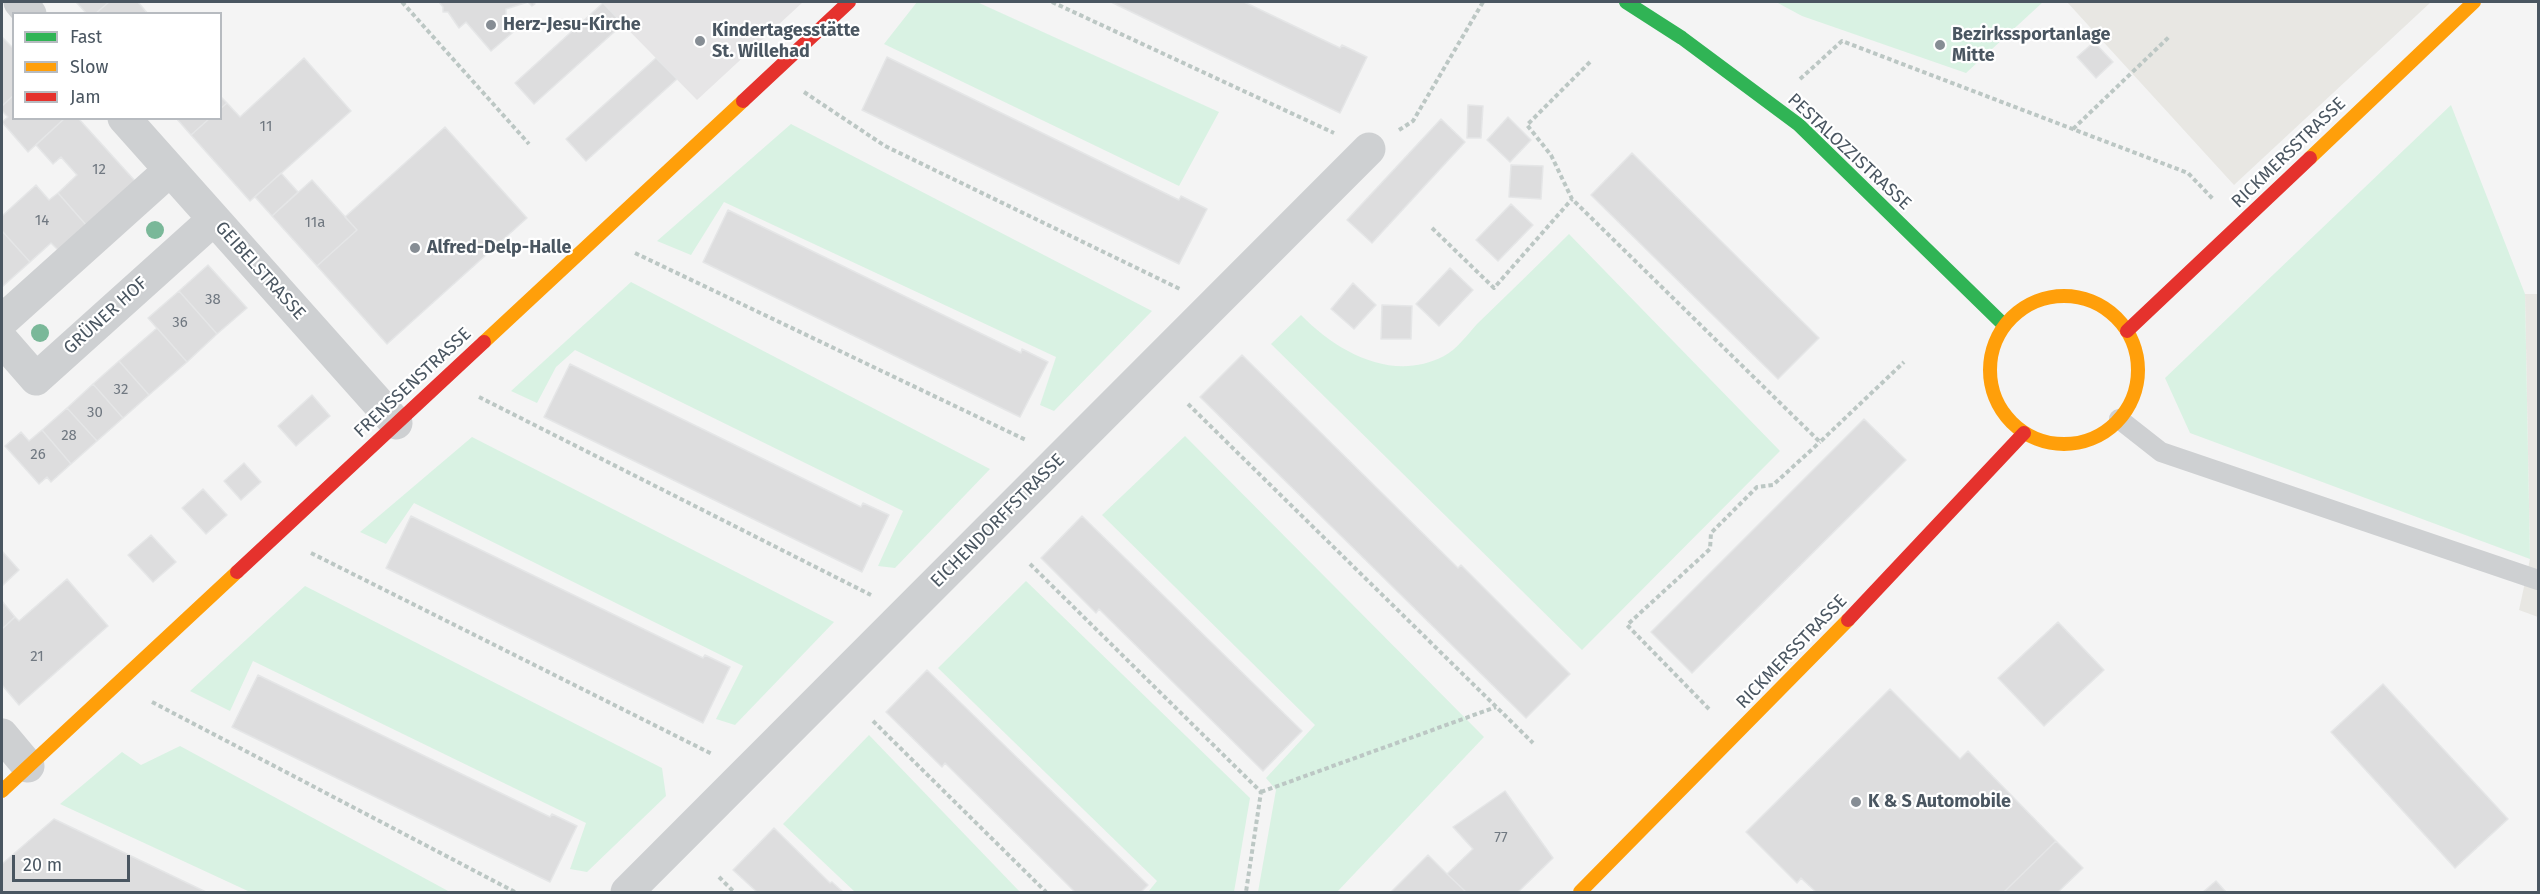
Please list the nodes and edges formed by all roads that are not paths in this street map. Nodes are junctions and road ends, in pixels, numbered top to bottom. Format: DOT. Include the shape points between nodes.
graph roads {
  1 [pos="849,2"];
  2 [pos="1626,2"];
  3 [pos="2474,2"];
  4 [pos="126,120"];
  5 [pos="1369,149"];
  6 [pos="170,170"];
  7 [pos="214,219"];
  8 [pos="2,321"];
  9 [pos="2004,325"];
  10 [pos="2127,331"];
  11 [pos="2,340"];
  12 [pos="2119,419"];
  13 [pos="396,423"];
  14 [pos="2024,433"];
  15 [pos="2534,573"];
  16 [pos="2,735"];
  17 [pos="28,766"];
  18 [pos="2,791"];
  19 [pos="627,892"];
  20 [pos="1580,892"];
  1 -- 13 [label="street, FRENSSENSTRASSE"];
  2 -- 9 [label="street, PESTALOZZISTRASSE" via="1682,38 1799,125"];
  3 -- 10 [label="street, RICKMERSSTRASSE"];
  4 -- 6 [label="street, GEIBELSTRASSE"];
  5 -- 19 [label="street, EICHENDORFFSTRASSE"];
  6 -- 7 [label="street, GEIBELSTRASSE"];
  6 -- 8 [label="street"];
  7 -- 11 [label="street, GRÜNER HOF" via="36,379"];
  7 -- 13 [label="street, GEIBELSTRASSE"];
  9 -- 10 [label="street" via="2031,302 2067,295 2102,305"];
  9 -- 14 [label="street" via="1990,358 1990,382 2004,415"];
  10 -- 12 [label="street" via="2138,360 2137,381 2132,401"];
  12 -- 14 [label="street" via="2091,439 2075,444 2057,444"];
  12 -- 15 [label="lane" via="2161,452"];
  13 -- 17 [label="street, FRENSSENSTRASSE"];
  14 -- 20 [label="street, RICKMERSSTRASSE" via="1884,583"];
  16 -- 17 [label="street"];
  17 -- 18 [label="street, FRENSSENSTRASSE"];
}
